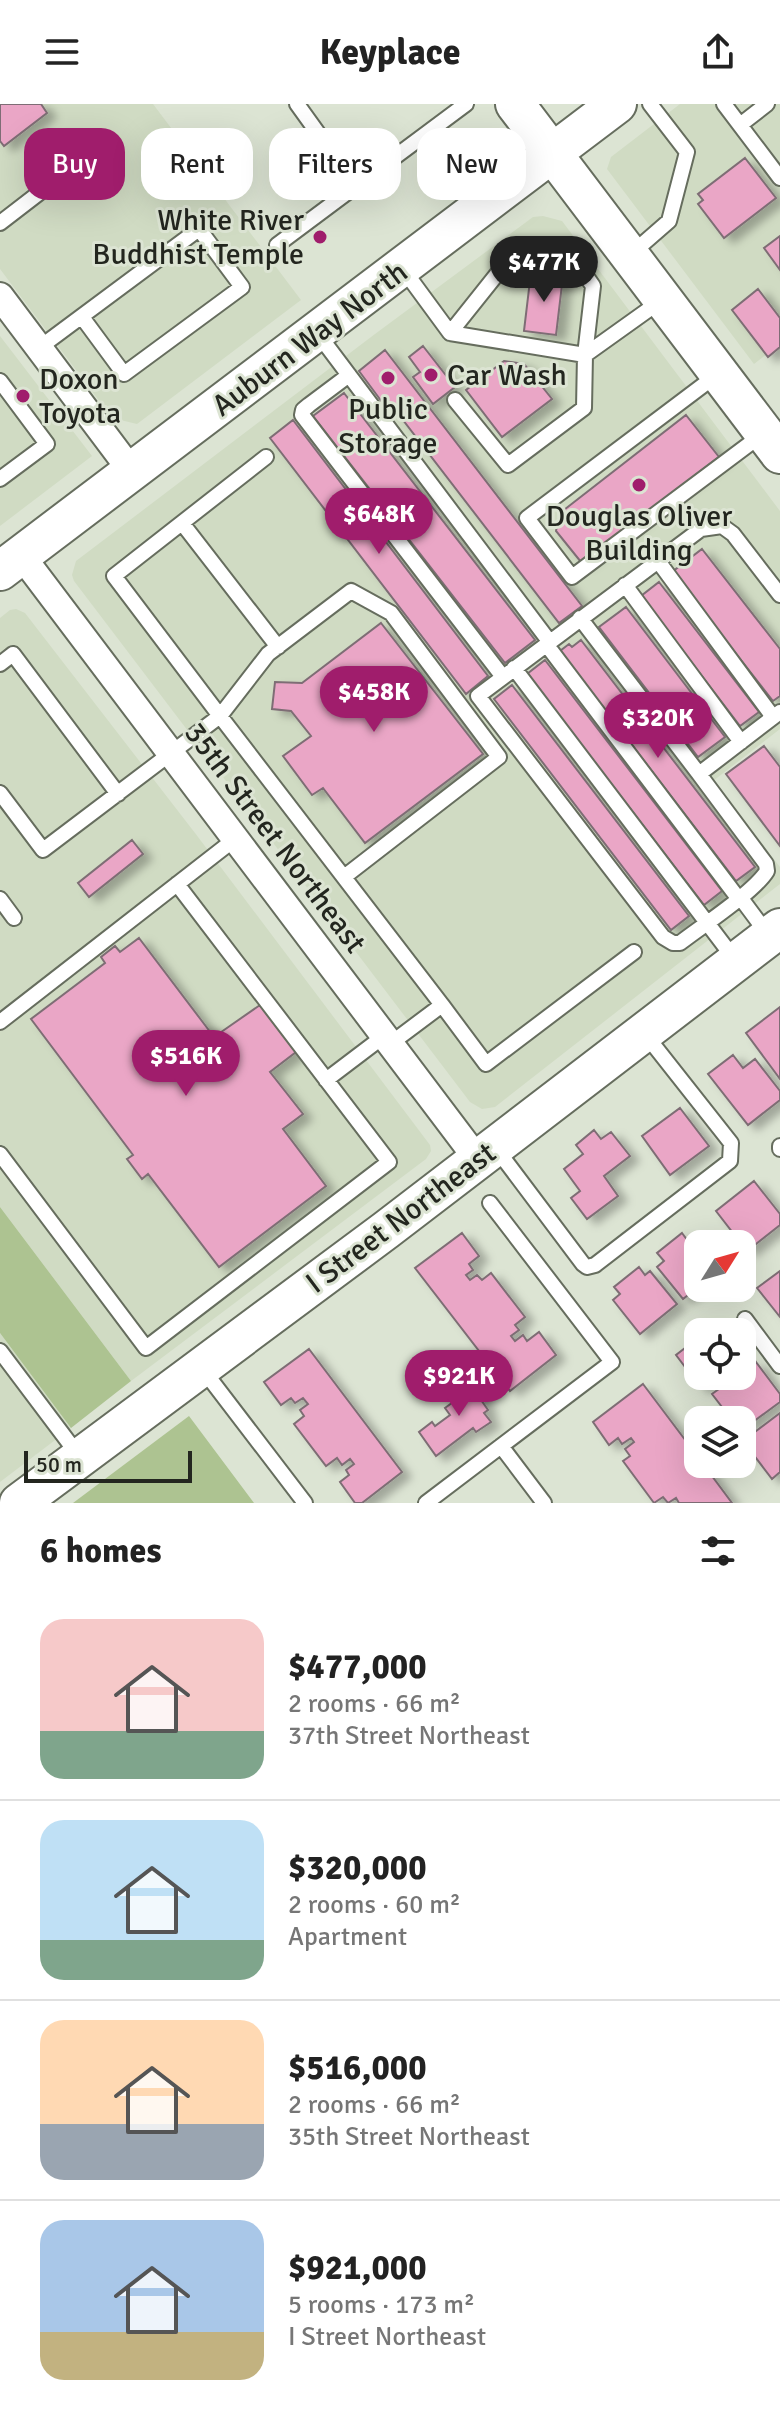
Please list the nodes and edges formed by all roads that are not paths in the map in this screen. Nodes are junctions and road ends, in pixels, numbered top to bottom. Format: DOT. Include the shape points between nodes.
graph roads {
  1 [pos="297,104"];
  2 [pos="466,104"];
  3 [pos="515,104"];
  4 [pos="650,104"];
  5 [pos="724,104"];
  6 [pos="767,104"];
  7 [pos="613,105"];
  8 [pos="740,125"];
  9 [pos="314,128"];
  10 [pos="401,152"];
  11 [pos="554,154"];
  12 [pos="780,178"];
  13 [pos="30,200"];
  14 [pos="337,200"];
  15 [pos="0,223"];
  16 [pos="277,245"];
  17 [pos="629,256"];
  18 [pos="402,269"];
  19 [pos="0,296"];
  20 [pos="662,300"];
  21 [pos="82,317"];
  22 [pos="317,333"];
  23 [pos="450,333"];
  24 [pos="39,348"];
  25 [pos="585,355"];
  26 [pos="718,374"];
  27 [pos="349,375"];
  28 [pos="3,392"];
  29 [pos="455,400"];
  30 [pos="772,443"];
  31 [pos="266,457"];
  32 [pos="133,473"];
  33 [pos="0,479"];
  34 [pos="182,523"];
  35 [pos="658,561"];
  36 [pos="11,563"];
  37 [pos="625,585"];
  38 [pos="780,595"];
  39 [pos="580,618"];
  40 [pos="547,642"];
  41 [pos="278,647"];
  42 [pos="0,664"];
  43 [pos="509,672"];
  44 [pos="777,714"];
  45 [pos="220,716"];
  46 [pos="741,742"];
  47 [pos="171,754"];
  48 [pos="699,774"];
  49 [pos="0,793"];
  50 [pos="118,794"];
  51 [pos="235,839"];
  52 [pos="344,877"];
  53 [pos="177,884"];
  54 [pos="739,898"];
  55 [pos="0,899"];
  56 [pos="14,918"];
  57 [pos="707,922"];
  58 [pos="775,932"];
  59 [pos="634,952"];
  60 [pos="736,962"];
  61 [pos="442,1005"];
  62 [pos="0,1022"];
  63 [pos="644,1032"];
  64 [pos="387,1040"];
  65 [pos="326,1080"];
  66 [pos="486,1153"];
  67 [pos="0,1154"];
  68 [pos="490,1203"];
  69 [pos="756,1334"];
  70 [pos="0,1351"];
  71 [pos="780,1366"];
  72 [pos="201,1367"];
  73 [pos="501,1446"];
  74 [pos="79,1456"];
  75 [pos="19,1503"];
  76 [pos="305,1503"];
  77 [pos="426,1503"];
  78 [pos="544,1503"];
  1 -- 9 [label="lane"];
  2 -- 10 [label="lane"];
  3 -- 11 [label="main road"];
  4 -- 17 [label="lane" via="687,152 669,221"];
  5 -- 8 [label="lane"];
  6 -- 8 [label="lane"];
  7 -- 11 [label="main road, Auburn Way North"];
  8 -- 12 [label="lane"];
  11 -- 17 [label="main road"];
  11 -- 18 [label="main road, Auburn Way North"];
  13 -- 15 [label="lane"];
  14 -- 16 [label="lane"];
  17 -- 20 [label="main road"];
  18 -- 22 [label="main road, Auburn Way North"];
  18 -- 23 [label="lane"];
  19 -- 24 [label="street" via="12,321"];
  20 -- 25 [label="lane"];
  20 -- 26 [label="main road"];
  21 -- 21 [label="lane" via="199,229 242,287 124,374"];
  21 -- 24 [label="lane"];
  22 -- 27 [label="lane"];
  22 -- 32 [label="main road, Auburn Way North"];
  23 -- 25 [label="lane"];
  23 -- 25 [label="lane" via="511,259 582,270 593,286"];
  24 -- 32 [label="street"];
  25 -- 29 [label="lane" via="584,408 508,465"];
  26 -- 30 [label="main road"];
  26 -- 30 [label="lane" via="527,518 572,577"];
  27 -- 40 [label="lane"];
  27 -- 43 [label="lane" via="302,415"];
  28 -- 33 [label="lane" via="47,444"];
  31 -- 34 [label="lane"];
  32 -- 36 [label="main road, Auburn Way North"];
  34 -- 41 [label="lane"];
  34 -- 45 [label="lane" via="114,576"];
  35 -- 37 [label="lane"];
  35 -- 38 [label="lane" via="701,529 722,526"];
  35 -- 44 [label="lane"];
  36 -- 47 [label="street, 35th Street Northeast"];
  37 -- 39 [label="lane"];
  37 -- 46 [label="lane"];
  39 -- 40 [label="lane"];
  39 -- 48 [label="lane"];
  40 -- 43 [label="lane"];
  40 -- 54 [label="lane"];
  41 -- 45 [label="lane"];
  41 -- 52 [label="lane" via="351,591 391,613 499,757"];
  42 -- 50 [label="lane" via="13,654"];
  43 -- 57 [label="lane"];
  43 -- 57 [label="lane" via="478,696 663,937 680,943"];
  44 -- 46 [label="lane"];
  45 -- 47 [label="lane"];
  45 -- 52 [label="lane"];
  46 -- 48 [label="lane"];
  47 -- 50 [label="lane"];
  47 -- 51 [label="street, 35th Street Northeast"];
  48 -- 54 [label="lane" via="766,864 763,879"];
  49 -- 50 [label="lane" via="43,850"];
  51 -- 53 [label="lane"];
  51 -- 64 [label="street, 35th Street Northeast"];
  52 -- 61 [label="lane"];
  53 -- 62 [label="lane"];
  53 -- 65 [label="lane"];
  54 -- 57 [label="lane"];
  54 -- 58 [label="lane"];
  55 -- 56 [label="lane"];
  57 -- 60 [label="lane"];
  58 -- 60 [label="main road, I Street Northeast"];
  59 -- 61 [label="lane" via="486,1064"];
  60 -- 63 [label="main road, I Street Northeast"];
  61 -- 64 [label="lane"];
  63 -- 66 [label="main road, I Street Northeast"];
  63 -- 66 [label="lane" via="731,1143 733,1153 730,1161 595,1265 583,1264"];
  64 -- 65 [label="lane"];
  64 -- 66 [label="street, 35th Street Northeast"];
  65 -- 67 [label="lane" via="389,1162 146,1348"];
  66 -- 72 [label="main road, I Street Northeast"];
  68 -- 73 [label="lane" via="612,1362"];
  69 -- 71 [label="lane"];
  70 -- 74 [label="lane"];
  72 -- 74 [label="main road, I Street Northeast"];
  72 -- 76 [label="lane"];
  73 -- 77 [label="lane"];
  73 -- 78 [label="lane"];
  74 -- 75 [label="main road, I Street Northeast"];
}
